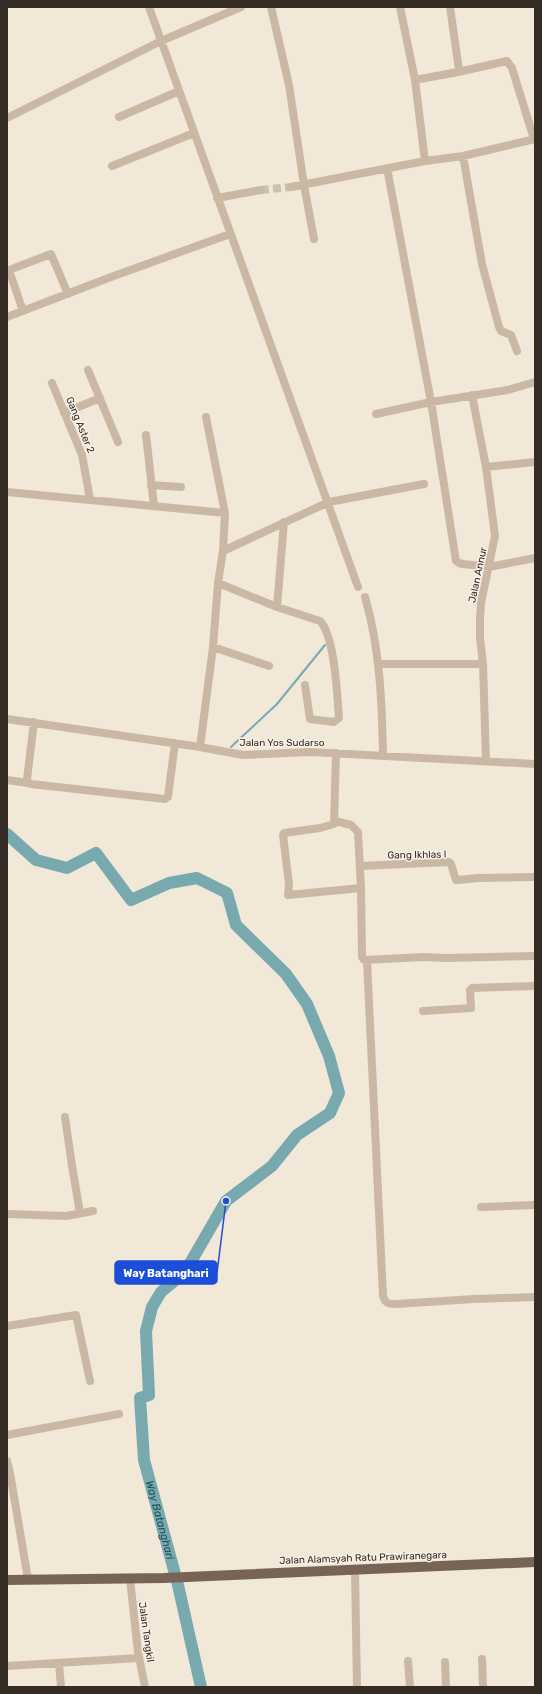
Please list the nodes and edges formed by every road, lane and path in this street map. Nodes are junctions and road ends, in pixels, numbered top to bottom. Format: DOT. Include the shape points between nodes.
graph roads {
  1 [pos="149,7"];
  2 [pos="241,7"];
  3 [pos="271,7"];
  4 [pos="400,7"];
  5 [pos="450,7"];
  6 [pos="161,41"];
  7 [pos="458,72"];
  8 [pos="415,80"];
  9 [pos="179,91"];
  10 [pos="118,117"];
  11 [pos="7,118"];
  12 [pos="194,133"];
  13 [pos="535,139"];
  14 [pos="463,156"];
  15 [pos="425,161"];
  16 [pos="112,166"];
  17 [pos="387,168"];
  18 [pos="304,185"];
  19 [pos="291,187"];
  20 [pos="261,190"];
  21 [pos="217,198"];
  22 [pos="230,234"];
  23 [pos="314,239"];
  24 [pos="68,294"];
  25 [pos="23,311"];
  26 [pos="7,318"];
  27 [pos="517,352"];
  28 [pos="88,370"];
  29 [pos="535,382"];
  30 [pos="52,383"];
  31 [pos="472,396"];
  32 [pos="100,398"];
  33 [pos="431,402"];
  34 [pos="64,413"];
  35 [pos="376,414"];
  36 [pos="206,417"];
  37 [pos="146,435"];
  38 [pos="118,442"];
  39 [pos="535,462"];
  40 [pos="486,467"];
  41 [pos="424,484"];
  42 [pos="151,485"];
  43 [pos="181,487"];
  44 [pos="7,492"];
  45 [pos="90,499"];
  46 [pos="329,502"];
  47 [pos="154,506"];
  48 [pos="225,513"];
  49 [pos="284,522"];
  50 [pos="223,550"];
  51 [pos="535,558"];
  52 [pos="489,567"];
  53 [pos="218,583"];
  54 [pos="358,587"];
  55 [pos="365,597"];
  56 [pos="277,607"];
  57 [pos="213,647"];
  58 [pos="378,664"];
  59 [pos="483,664"];
  60 [pos="269,666"];
  61 [pos="304,685"];
  62 [pos="7,719"];
  63 [pos="34,722"];
  64 [pos="175,743"];
  65 [pos="200,747"];
  66 [pos="336,753"];
  67 [pos="383,756"];
  68 [pos="486,761"];
  69 [pos="535,764"];
  70 [pos="7,780"];
  71 [pos="28,782"];
  72 [pos="335,821"];
  73 [pos="360,866"];
  74 [pos="535,877"];
  75 [pos="362,888"];
  76 [pos="535,956"];
  77 [pos="367,961"];
  78 [pos="535,986"];
  79 [pos="423,1011"];
  80 [pos="65,1117"];
  81 [pos="535,1205"];
  82 [pos="481,1207"];
  83 [pos="93,1211"];
  84 [pos="80,1213"];
  85 [pos="7,1214"];
  86 [pos="535,1297"];
  87 [pos="7,1326"];
  88 [pos="90,1381"];
  89 [pos="119,1414"];
  90 [pos="7,1435"];
  91 [pos="7,1461"];
  92 [pos="535,1562"];
  93 [pos="355,1570"];
  94 [pos="28,1579"];
  95 [pos="130,1579"];
  96 [pos="7,1580"];
  97 [pos="139,1658"];
  98 [pos="482,1660"];
  99 [pos="408,1661"];
  100 [pos="445,1662"];
  101 [pos="58,1664"];
  102 [pos="7,1666"];
  103 [pos="61,1687"];
  104 [pos="145,1687"];
  105 [pos="357,1687"];
  106 [pos="410,1687"];
  107 [pos="446,1687"];
  108 [pos="483,1687"];
  1 -- 6 [label="street"];
  2 -- 6 [label="street"];
  3 -- 18 [label="street" via="289,85"];
  4 -- 8 [label="street"];
  5 -- 7 [label="street" via="460,65"];
  6 -- 9 [label="street"];
  6 -- 11 [label="street"];
  7 -- 8 [label="street"];
  7 -- 13 [label="street" via="507,61 512,68"];
  8 -- 15 [label="street"];
  9 -- 10 [label="street"];
  9 -- 12 [label="street"];
  12 -- 16 [label="street"];
  12 -- 21 [label="street"];
  13 -- 14 [label="street"];
  14 -- 15 [label="street"];
  14 -- 27 [label="street" via="482,264 501,331 511,335"];
  15 -- 17 [label="street"];
  17 -- 18 [label="street"];
  17 -- 33 [label="street"];
  18 -- 19 [label="street"];
  18 -- 23 [label="street"];
  20 -- 21 [label="street"];
  21 -- 22 [label="street"];
  22 -- 24 [label="street"];
  22 -- 46 [label="street"];
  24 -- 25 [label="street"];
  24 -- 25 [label="street" via="51,254 9,270"];
  25 -- 26 [label="street"];
  28 -- 32 [label="street"];
  29 -- 31 [label="street"];
  30 -- 34 [label="street, Gang Aster 2"];
  31 -- 33 [label="street"];
  31 -- 40 [label="street, Jalan Annur"];
  32 -- 34 [label="street"];
  32 -- 38 [label="street"];
  33 -- 35 [label="street"];
  33 -- 52 [label="street" via="456,560 459,564"];
  34 -- 45 [label="street, Gang Aster 2" via="82,455"];
  36 -- 48 [label="street"];
  37 -- 42 [label="street"];
  39 -- 40 [label="street"];
  40 -- 52 [label="street, Jalan Annur" via="495,536"];
  41 -- 46 [label="street"];
  42 -- 43 [label="street"];
  42 -- 47 [label="street"];
  44 -- 45 [label="street"];
  45 -- 47 [label="street"];
  46 -- 49 [label="street"];
  46 -- 54 [label="street"];
  47 -- 48 [label="street"];
  48 -- 50 [label="street"];
  49 -- 50 [label="street"];
  49 -- 56 [label="street"];
  50 -- 53 [label="street"];
  51 -- 52 [label="street"];
  52 -- 59 [label="street, Jalan Annur" via="481,603 480,638"];
  53 -- 56 [label="street"];
  53 -- 57 [label="street"];
  55 -- 58 [label="street" via="372,621"];
  56 -- 61 [label="street" via="320,621 324,625 332,652 339,718 310,719"];
  57 -- 60 [label="street"];
  57 -- 65 [label="street"];
  58 -- 59 [label="street"];
  58 -- 67 [label="street"];
  59 -- 68 [label="street, Jalan Annur"];
  62 -- 63 [label="street, Jalan Yos Sudarso"];
  63 -- 64 [label="street, Jalan Yos Sudarso"];
  63 -- 71 [label="street"];
  64 -- 65 [label="street, Jalan Yos Sudarso"];
  64 -- 71 [label="street" via="168,797 165,799"];
  65 -- 66 [label="street, Jalan Yos Sudarso" via="243,755"];
  66 -- 67 [label="street, Jalan Yos Sudarso"];
  66 -- 72 [label="street"];
  67 -- 68 [label="street, Jalan Yos Sudarso"];
  68 -- 69 [label="street, Jalan Yos Sudarso"];
  70 -- 71 [label="street"];
  72 -- 73 [label="street" via="351,825 358,832"];
  72 -- 75 [label="street" via="331,826 284,833 288,894"];
  73 -- 74 [label="street, Gang Ikhlas I" via="449,862 456,880"];
  73 -- 75 [label="street"];
  75 -- 77 [label="street" via="362,957"];
  76 -- 77 [label="street" via="424,957"];
  77 -- 86 [label="street" via="384,1301 396,1304"];
  78 -- 79 [label="street" via="472,988 471,1008"];
  80 -- 84 [label="street"];
  81 -- 82 [label="street"];
  83 -- 84 [label="street"];
  84 -- 85 [label="street" via="66,1216"];
  87 -- 88 [label="street" via="76,1315"];
  89 -- 90 [label="street"];
  91 -- 94 [label="street"];
  92 -- 93 [label="main road, Jalan Alamsyah Ratu Prawiranegara"];
  93 -- 95 [label="main road, Jalan Alamsyah Ratu Prawiranegara"];
  93 -- 105 [label="street"];
  94 -- 95 [label="main road, Jalan Alamsyah Ratu Prawiranegara"];
  94 -- 96 [label="main road, Jalan Alamsyah Ratu Prawiranegara"];
  95 -- 97 [label="street, Jalan Tangkil"];
  97 -- 101 [label="street"];
  97 -- 104 [label="street, Jalan Tangkil"];
  98 -- 108 [label="street"];
  99 -- 106 [label="street"];
  100 -- 107 [label="street"];
  101 -- 102 [label="street"];
  101 -- 103 [label="street"];
}
